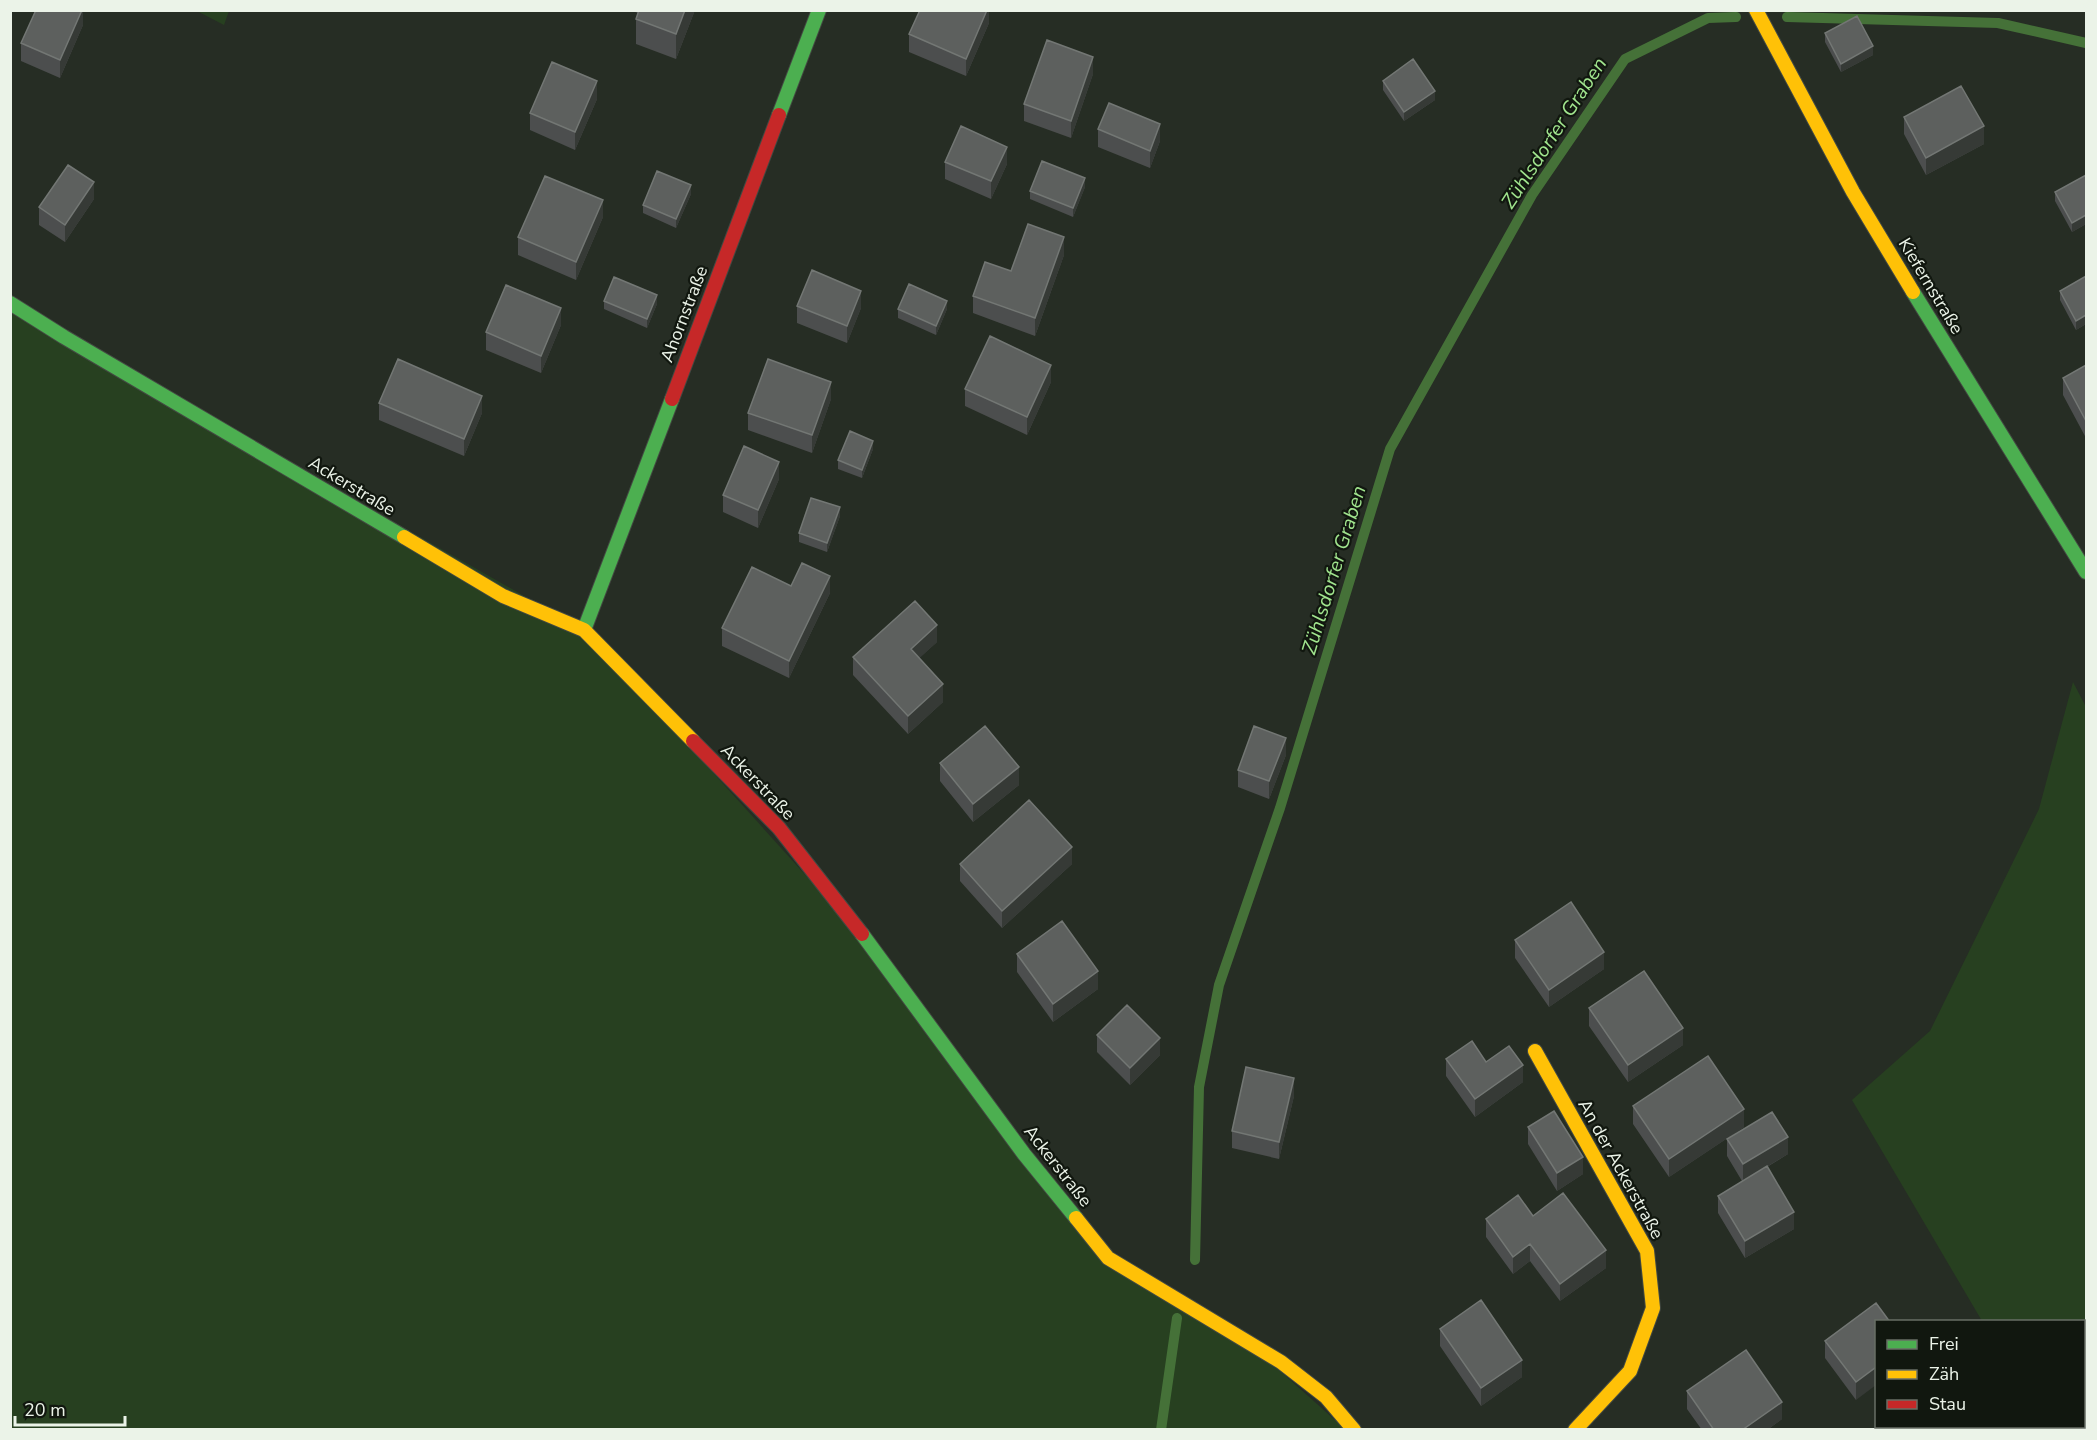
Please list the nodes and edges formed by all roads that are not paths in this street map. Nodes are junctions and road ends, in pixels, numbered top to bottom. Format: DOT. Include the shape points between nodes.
graph roads {
  1 [pos="819,10"];
  2 [pos="1756,10"];
  3 [pos="10,303"];
  4 [pos="2086,572"];
  5 [pos="584,630"];
  6 [pos="1535,1051"];
  7 [pos="1354,1430"];
  8 [pos="1575,1430"];
  1 -- 5 [label="street, Ahornstraße"];
  2 -- 4 [label="street, Kiefernstraße" via="1853,192"];
  3 -- 5 [label="street, Ackerstraße" via="503,596"];
  5 -- 7 [label="street, Ackerstraße" via="779,828 1024,1154 1108,1258 1281,1362 1326,1397"];
  6 -- 8 [label="street, An der Ackerstraße" via="1647,1251 1653,1308 1630,1371"];
}
